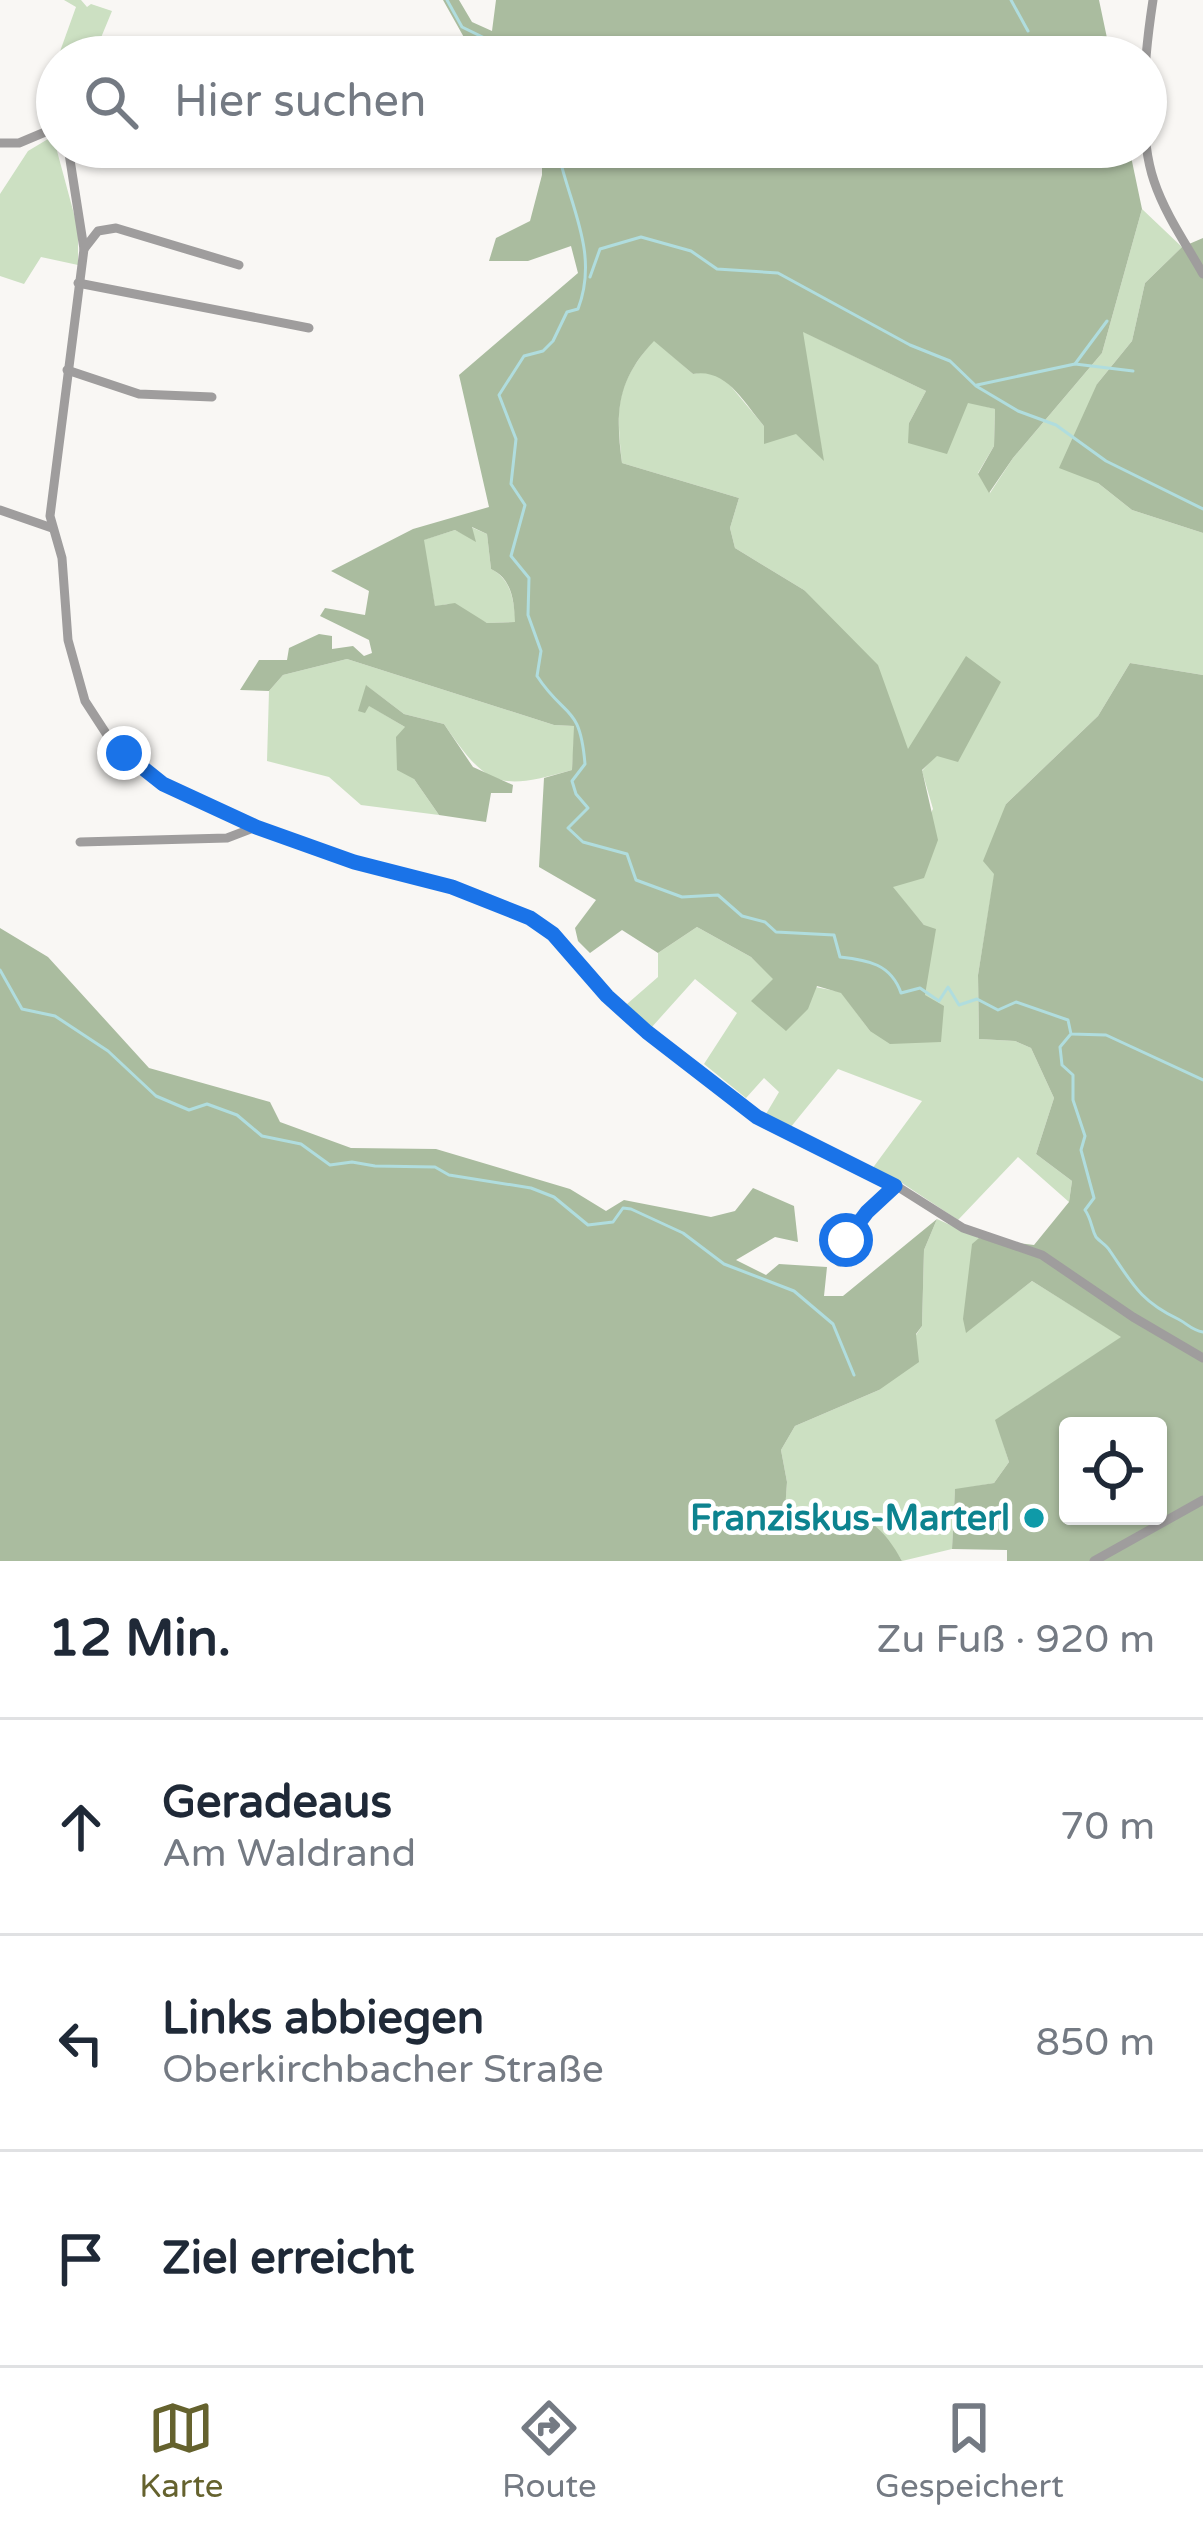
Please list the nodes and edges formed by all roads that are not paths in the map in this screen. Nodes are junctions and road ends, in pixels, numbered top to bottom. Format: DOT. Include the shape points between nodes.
graph roads {
  1 [pos="1153,0"];
  2 [pos="1150,36"];
  3 [pos="36,136"];
  4 [pos="0,143"];
  5 [pos="71,168"];
  6 [pos="1152,168"];
  7 [pos="84,249"];
  8 [pos="239,265"];
  9 [pos="1203,274"];
  10 [pos="78,283"];
  11 [pos="308,328"];
  12 [pos="68,370"];
  13 [pos="212,397"];
  14 [pos="0,510"];
  15 [pos="52,528"];
  16 [pos="256,827"];
  17 [pos="80,842"];
  18 [pos="895,1186"];
  19 [pos="839,1262"];
  20 [pos="1203,1358"];
  21 [pos="1203,1499"];
  22 [pos="1094,1561"];
  1 -- 2 [label="street"];
  3 -- 4 [label="street"];
  5 -- 7 [label="street"];
  6 -- 9 [label="street"];
  7 -- 8 [label="street" via="98,231 116,228"];
  7 -- 10 [label="street"];
  10 -- 11 [label="street"];
  10 -- 12 [label="street"];
  12 -- 13 [label="street" via="140,394"];
  12 -- 15 [label="street"];
  14 -- 15 [label="street"];
  15 -- 16 [label="street" via="68,640 101,729 163,784"];
  16 -- 17 [label="street" via="227,838"];
  16 -- 18 [label="street" via="530,918 647,1032 757,1117"];
  18 -- 19 [label="street" via="846,1240"];
  18 -- 20 [label="street" via="963,1228 1042,1255"];
  21 -- 22 [label="street"];
}
